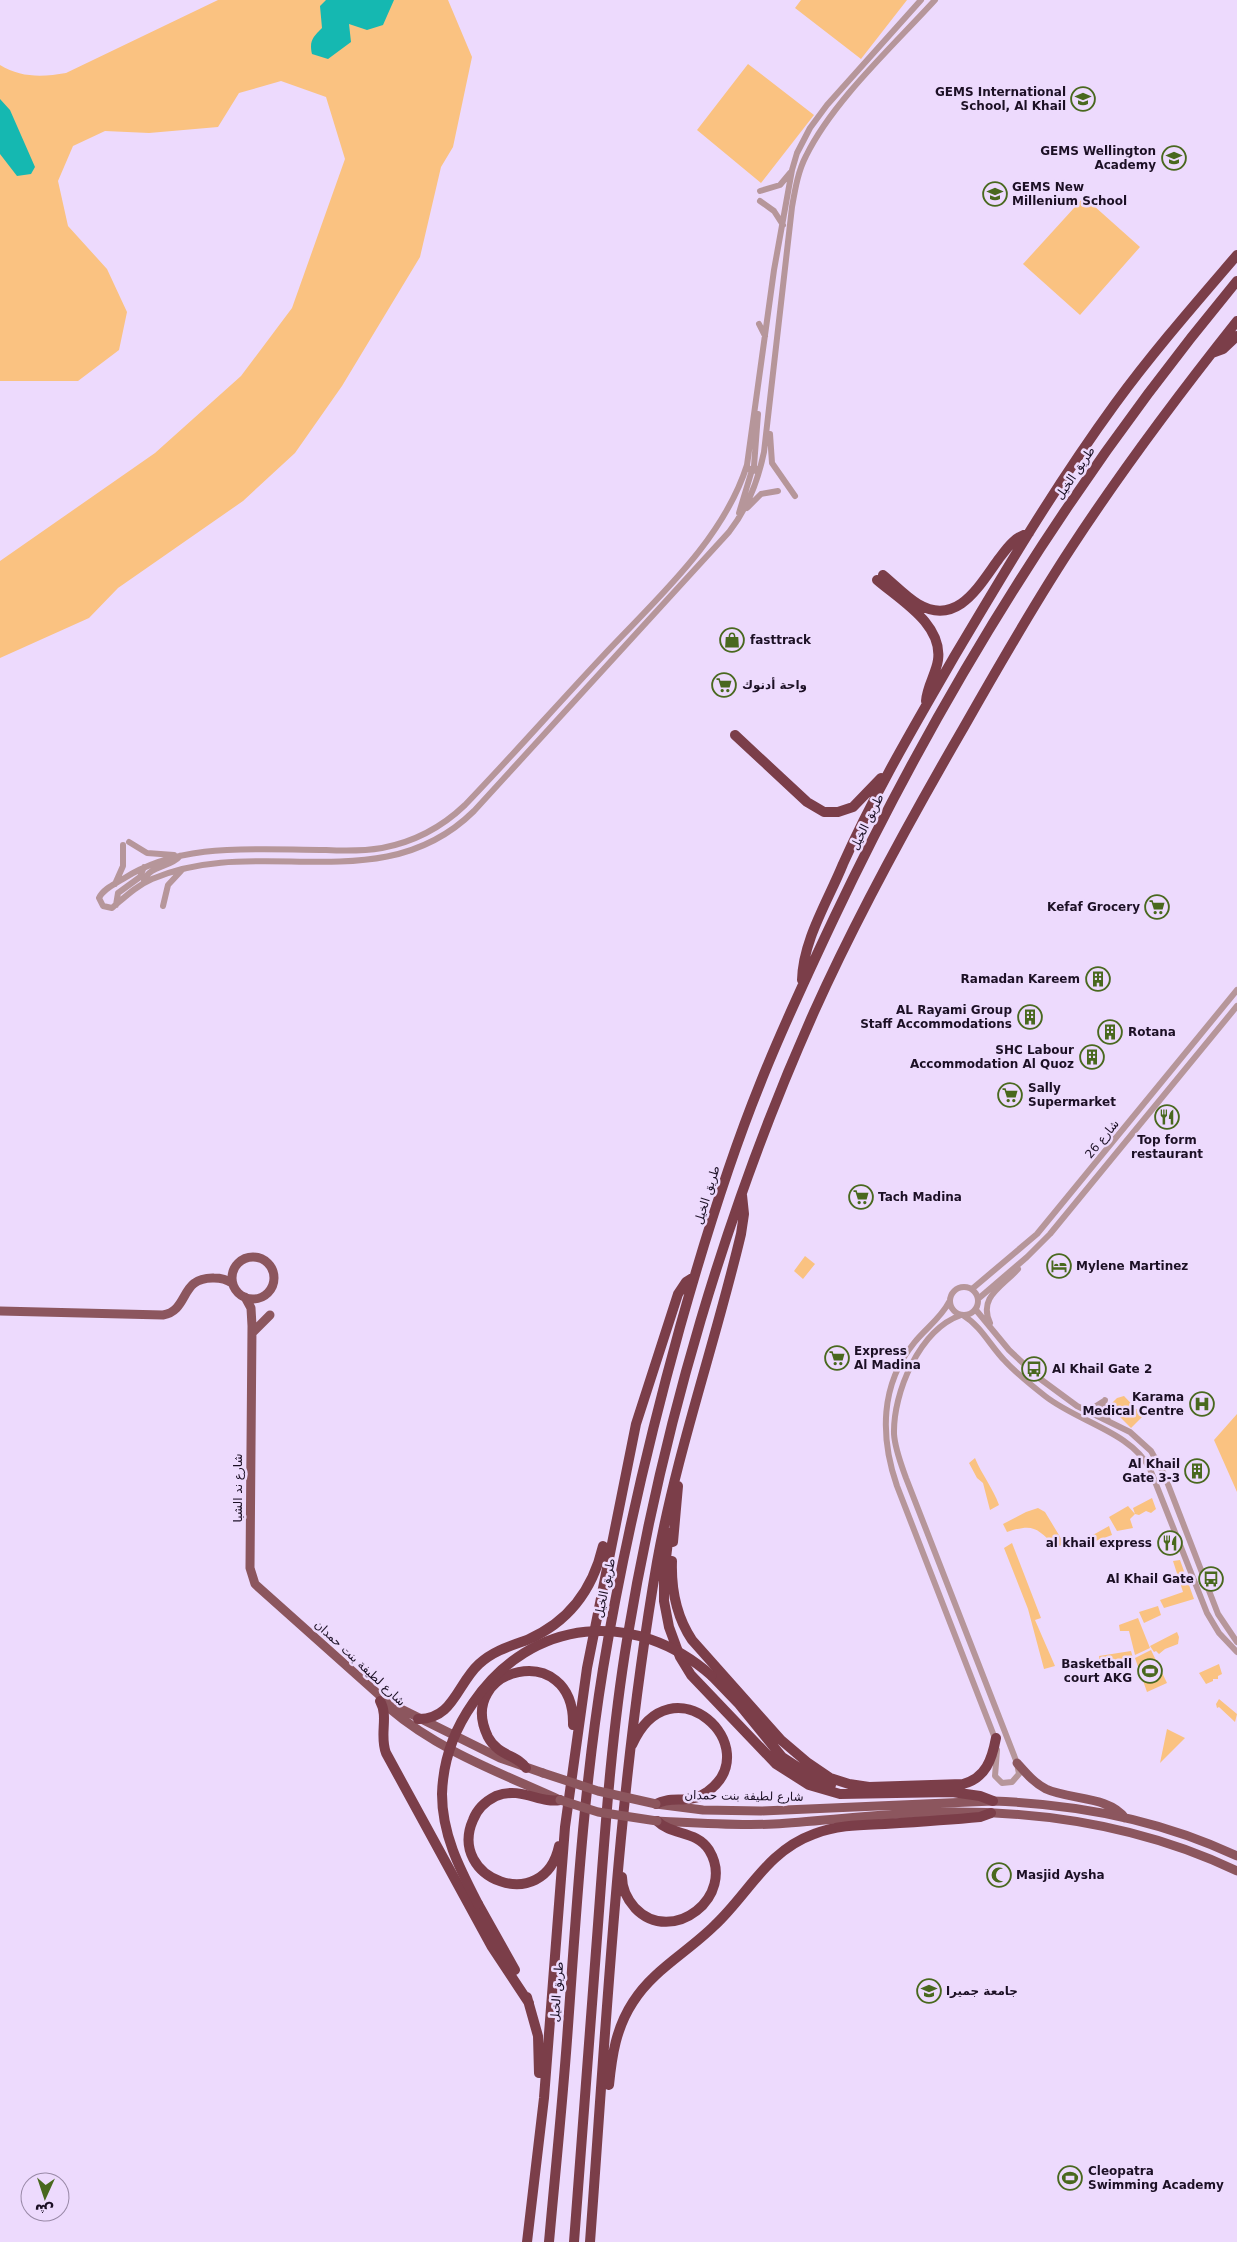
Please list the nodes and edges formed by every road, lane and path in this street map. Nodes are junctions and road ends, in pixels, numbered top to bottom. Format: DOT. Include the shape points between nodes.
graph roads {
  1 [pos="921,0"];
  2 [pos="935,0"];
  3 [pos="792,170"];
  4 [pos="760,191"];
  5 [pos="760,201"];
  6 [pos="783,225"];
  7 [pos="1237,255"];
  8 [pos="1237,281"];
  9 [pos="1237,321"];
  10 [pos="759,324"];
  11 [pos="1237,336"];
  12 [pos="765,337"];
  13 [pos="1211,353"];
  14 [pos="756,410"];
  15 [pos="768,424"];
  16 [pos="746,469"];
  17 [pos="758,474"];
  18 [pos="778,491"];
  19 [pos="795,496"];
  20 [pos="740,516"];
  21 [pos="1029,533"];
  22 [pos="926,706"];
  23 [pos="735,735"];
  24 [pos="893,764"];
  25 [pos="180,856"];
  26 [pos="144,867"];
  27 [pos="184,870"];
  28 [pos="144,883"];
  29 [pos="114,885"];
  30 [pos="116,904"];
  31 [pos="163,906"];
  32 [pos="802,986"];
  33 [pos="1237,990"];
  34 [pos="1237,1006"];
  35 [pos="1075,1189"];
  36 [pos="742,1194"];
  37 [pos="1082,1197"];
  38 [pos="1027,1257"];
  39 [pos="233,1270"];
  40 [pos="694,1277"];
  41 [pos="232,1283"];
  42 [pos="972,1289"];
  43 [pos="246,1298"];
  44 [pos="260,1298"];
  45 [pos="978,1298"];
  46 [pos="949,1302"];
  47 [pos="976,1310"];
  48 [pos="0,1311"];
  49 [pos="270,1314"];
  50 [pos="157,1315"];
  51 [pos="962,1316"];
  52 [pos="252,1329"];
  53 [pos="995,1333"];
  54 [pos="1082,1409"];
  55 [pos="1094,1415"];
  56 [pos="1081,1419"];
  57 [pos="1111,1423"];
  58 [pos="629,1455"];
  59 [pos="679,1464"];
  60 [pos="669,1503"];
  61 [pos="1182,1548"];
  62 [pos="1200,1569"];
  63 [pos="303,1628"];
  64 [pos="1237,1642"];
  65 [pos="1237,1652"];
  66 [pos="380,1700"];
  67 [pos="418,1718"];
  68 [pos="758,1727"];
  69 [pos="996,1738"];
  70 [pos="574,1750"];
  71 [pos="629,1753"];
  72 [pos="1017,1763"];
  73 [pos="526,1768"];
  74 [pos="830,1778"];
  75 [pos="532,1791"];
  76 [pos="850,1795"];
  77 [pos="560,1800"];
  78 [pos="994,1801"];
  79 [pos="656,1804"];
  80 [pos="991,1813"];
  81 [pos="1125,1818"];
  82 [pos="657,1821"];
  83 [pos="565,1826"];
  84 [pos="620,1844"];
  85 [pos="1237,1856"];
  86 [pos="1237,1871"];
  87 [pos="499,1949"];
  88 [pos="544,2098"];
  89 [pos="597,2154"];
  90 [pos="527,2242"];
  91 [pos="548,2242"];
  92 [pos="574,2242"];
  93 [pos="590,2242"];
  1 -- 3 [label="street" via="818,117 803,141"];
  2 -- 15 [label="street" via="825,122 806,156 792,207"];
  3 -- 4 [label="street" via="780,184"];
  3 -- 6 [label="street"];
  5 -- 6 [label="street" via="774,211"];
  6 -- 12 [label="street"];
  7 -- 21 [label="highway" via="1132,382"];
  8 -- 32 [label="highway, طريق الخيل" via="1095,464 950,694 880,820"];
  9 -- 13 [label="highway"];
  10 -- 12 [label="street"];
  11 -- 13 [label="highway" via="1223,349"];
  12 -- 14 [label="street"];
  13 -- 36 [label="highway" via="1072,546 916,809 815,1010"];
  14 -- 16 [label="street"];
  14 -- 17 [label="street" via="759,423 754,466"];
  15 -- 17 [label="street"];
  15 -- 19 [label="street" via="772,463"];
  16 -- 20 [label="street" via="752,471 741,502"];
  16 -- 25 [label="street" via="726,513 700,549 472,798 443,824 409,841 373,850 246,849"];
  17 -- 20 [label="street"];
  18 -- 20 [label="street" via="758,495"];
  20 -- 27 [label="street" via="729,532 481,804 446,834 411,851 368,861 256,861"];
  21 -- 22 [label="highway"];
  21 -- 22 [label="highway" via="1009,546 969,599 951,609 935,610 920,605 880,577 926,622 936,639 938,659 928,687"];
  22 -- 24 [label="highway"];
  23 -- 24 [label="highway" via="807,802 824,812 853,807"];
  24 -- 32 [label="highway" via="853,842 811,938"];
  25 -- 26 [label="street"];
  25 -- 28 [label="street" via="174,862 149,872"];
  25 -- 29 [label="street" via="147,853 126,843 123,866"];
  26 -- 29 [label="street"];
  26 -- 30 [label="street" via="140,877 118,893"];
  27 -- 28 [label="street"];
  27 -- 31 [label="street" via="168,885"];
  28 -- 30 [label="street"];
  29 -- 30 [label="street" via="102,893 99,900 107,908"];
  32 -- 40 [label="highway, طريق الخيل" via="749,1112"];
  33 -- 35 [label="street, شارع 26"];
  34 -- 37 [label="street, شارع 26"];
  35 -- 37 [label="street" via="1077,1196"];
  35 -- 42 [label="street, شارع 26" via="1026,1245"];
  36 -- 59 [label="highway" via="741,1234"];
  36 -- 92 [label="highway" via="683,1385 626,1644 610,1768"];
  37 -- 38 [label="street, شارع 26"];
  38 -- 45 [label="street, شارع 26"];
  38 -- 53 [label="street" via="987,1302 986,1314"];
  39 -- 41 [label="main road"];
  39 -- 44 [label="main road" via="248,1257 258,1257 268,1263 273,1271 273,1284"];
  39 -- 50 [label="main road" via="192,1280 175,1306"];
  40 -- 58 [label="highway" via="678,1294 641,1406"];
  40 -- 91 [label="highway, طريق الخيل" via="651,1439 618,1586 600,1691 581,1839"];
  41 -- 43 [label="main road"];
  41 -- 50 [label="main road" via="220,1278 199,1280 188,1288 175,1310"];
  42 -- 45 [label="street"];
  42 -- 46 [label="street" via="958,1288 951,1293"];
  43 -- 44 [label="main road"];
  43 -- 52 [label="main road, شارع ند الشبا"];
  44 -- 52 [label="main road, شارع ند الشبا" via="255,1306"];
  45 -- 47 [label="street"];
  46 -- 51 [label="street" via="952,1309"];
  46 -- 69 [label="street" via="908,1350 896,1373 885,1413 885,1438 897,1486"];
  47 -- 51 [label="street"];
  47 -- 53 [label="street"];
  48 -- 50 [label="main road"];
  49 -- 52 [label="main road"];
  51 -- 56 [label="street" via="974,1323 1011,1368 1058,1406"];
  51 -- 72 [label="street" via="949,1320 930,1339 908,1370 896,1412 896,1444 906,1478"];
  52 -- 63 [label="main road, شارع ند الشبا" via="251,1573 261,1591"];
  53 -- 54 [label="street" via="1031,1372"];
  54 -- 55 [label="street"];
  54 -- 57 [label="street" via="1093,1408 1104,1400 1103,1412"];
  55 -- 56 [label="street"];
  55 -- 57 [label="street"];
  56 -- 61 [label="street" via="1128,1443 1143,1456"];
  57 -- 62 [label="street" via="1141,1441 1158,1463"];
  58 -- 67 [label="highway" via="621,1468 596,1571 576,1604 547,1630 481,1662 442,1713 434,1718"];
  58 -- 70 [label="highway" via="592,1636"];
  59 -- 60 [label="highway"];
  59 -- 74 [label="highway" via="672,1584 682,1624 698,1648 781,1740"];
  60 -- 71 [label="highway" via="642,1654"];
  60 -- 76 [label="highway" via="664,1601 683,1663 776,1764 809,1785"];
  61 -- 62 [label="street" via="1190,1552"];
  61 -- 65 [label="street" via="1211,1620"];
  62 -- 64 [label="street" via="1220,1620"];
  63 -- 66 [label="main road, شارع لطيفة بنت حمدان"];
  63 -- 67 [label="main road, شارع لطيفة بنت حمدان" via="387,1702"];
  66 -- 75 [label="main road, شارع لطيفة بنت حمدان" via="433,1740"];
  66 -- 87 [label="highway" via="385,1711 383,1740 386,1753"];
  67 -- 73 [label="main road, شارع لطيفة بنت حمدان"];
  68 -- 74 [label="highway" via="805,1767"];
  68 -- 76 [label="highway" via="789,1762"];
  68 -- 87 [label="highway, bridge" via="693,1660 660,1642 624,1632 600,1630 546,1641 496,1673 473,1703 448,1752 443,1807 448,1839"];
  69 -- 72 [label="street" via="994,1771 997,1780 1012,1782 1019,1774"];
  69 -- 74 [label="highway" via="992,1758 984,1771 964,1784 870,1788"];
  70 -- 73 [label="highway" via="570,1740 572,1711 564,1689 552,1677 540,1672 513,1672 490,1688 484,1701 483,1721 495,1747"];
  70 -- 83 [label="highway"];
  71 -- 79 [label="highway" via="640,1730 662,1712 681,1708 690,1709 712,1722 725,1746 722,1773 708,1792 686,1801"];
  71 -- 84 [label="highway"];
  72 -- 81 [label="main road" via="1044,1788 1111,1806"];
  73 -- 79 [label="main road, شارع لطيفة بنت حمدان, bridge" via="598,1791"];
  75 -- 77 [label="highway" via="551,1800"];
  75 -- 83 [label="highway" via="497,1796 474,1816 468,1843 480,1869 506,1884 532,1882 553,1864"];
  76 -- 78 [label="highway" via="952,1792"];
  77 -- 82 [label="main road, شارع لطيفة بنت حمدان, bridge" via="598,1812"];
  78 -- 79 [label="main road, شارع لطيفة بنت حمدان" via="781,1810 703,1810"];
  78 -- 81 [label="main road, شارع لطيفة بنت حمدان" via="1064,1806"];
  80 -- 82 [label="main road, شارع لطيفة بنت حمدان" via="936,1812 772,1824"];
  80 -- 86 [label="main road, شارع لطيفة بنت حمدان" via="1078,1821 1132,1832"];
  80 -- 89 [label="highway" via="980,1817 830,1829 804,1838 771,1860 716,1925 647,1984 627,2012 614,2046 602,2146"];
  81 -- 85 [label="main road, شارع لطيفة بنت حمدان"];
  82 -- 84 [label="highway" via="666,1828 699,1840 709,1850 715,1864 715,1883 703,1906 688,1918 658,1921 645,1916 628,1898 622,1883 623,1852"];
  83 -- 88 [label="highway"];
  84 -- 89 [label="highway"];
  87 -- 88 [label="highway" via="529,2003 539,2046 538,2088"];
  88 -- 90 [label="highway"];
  89 -- 93 [label="highway"];
}
